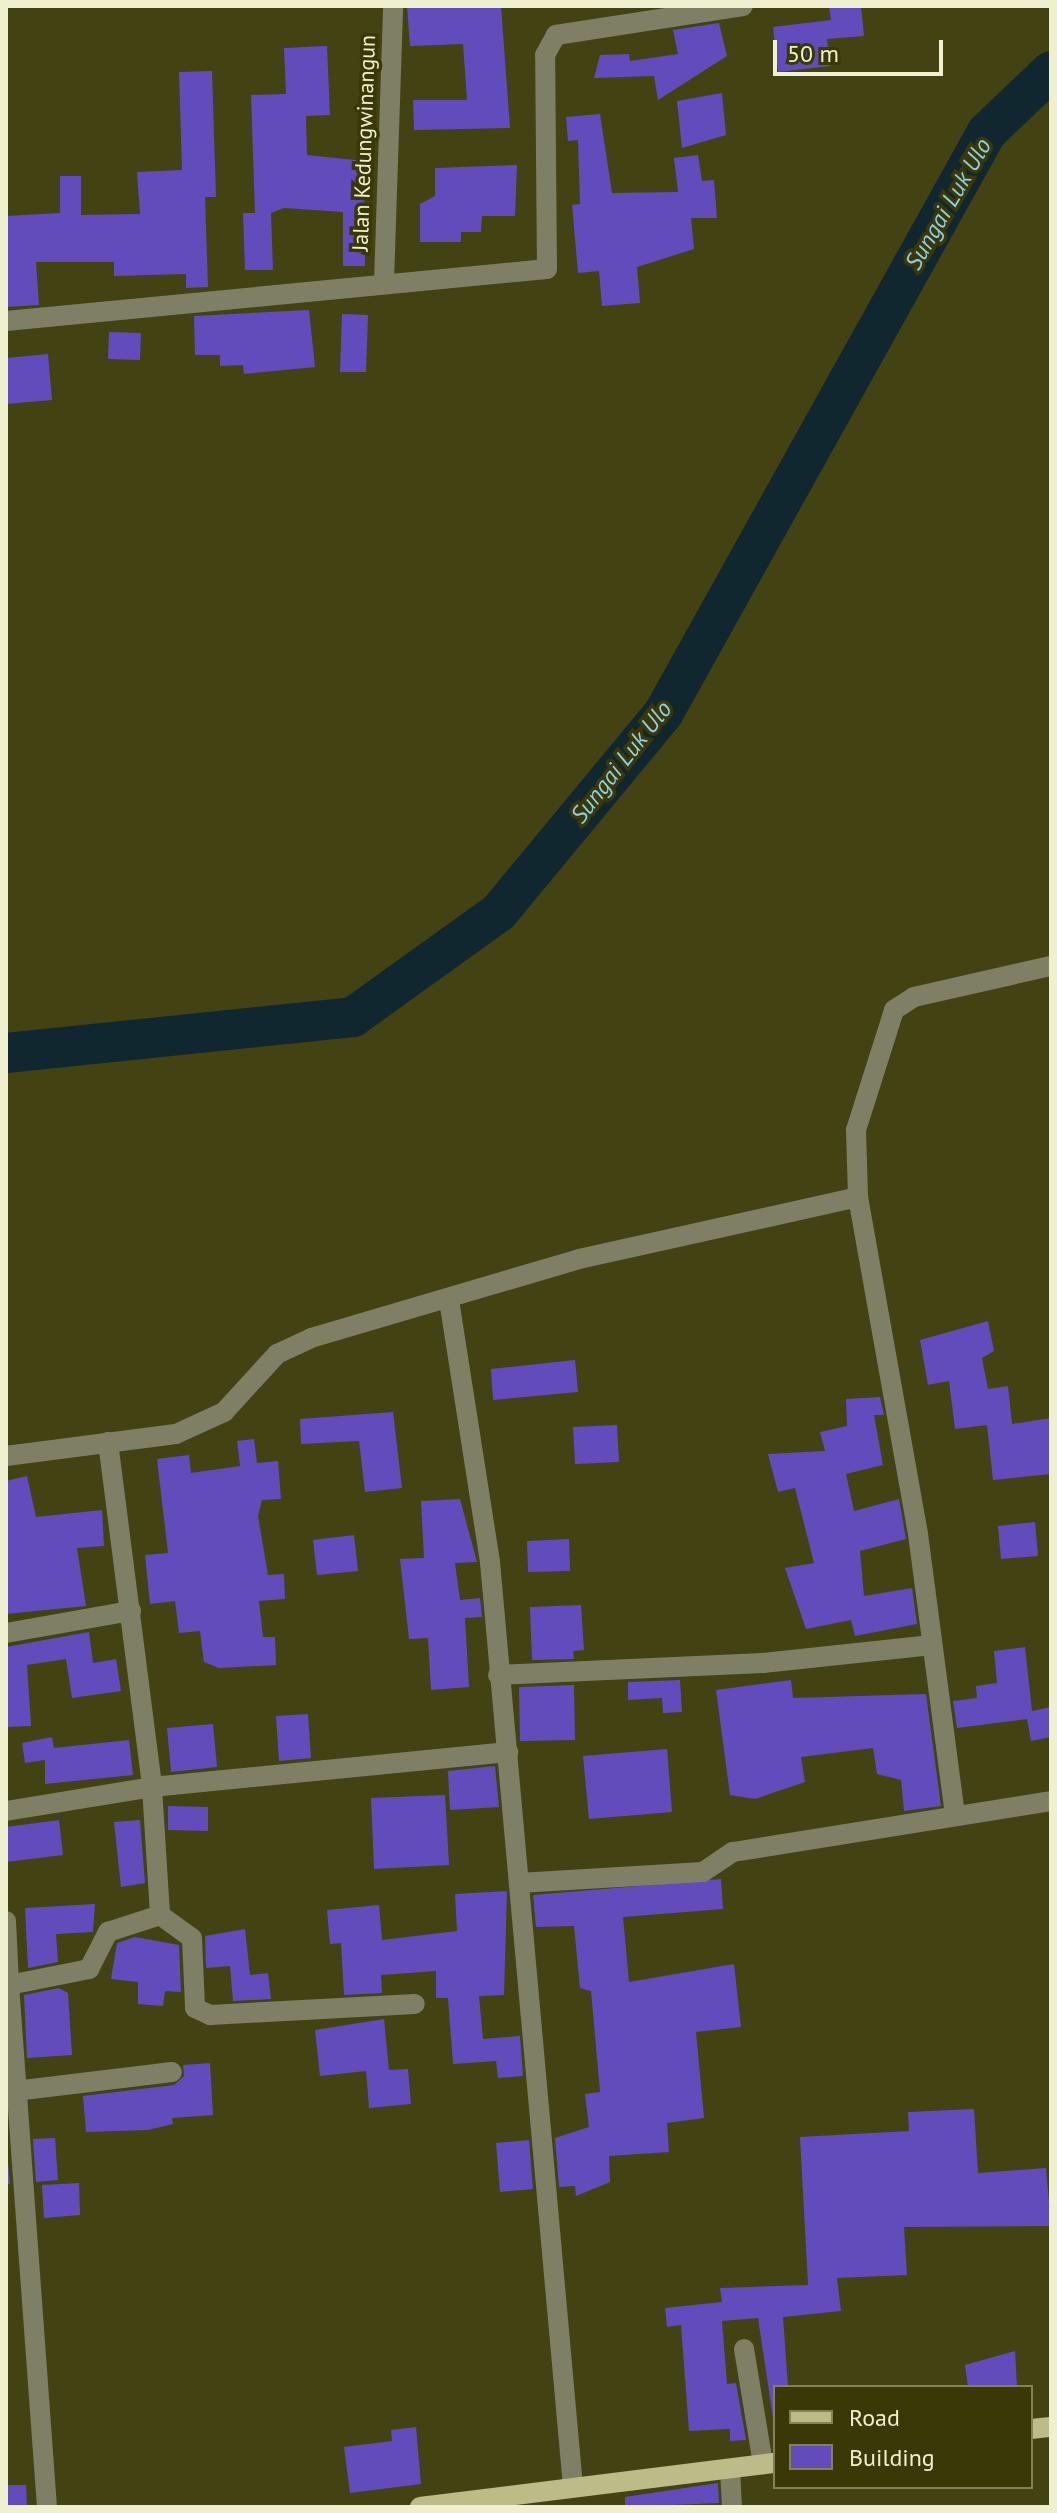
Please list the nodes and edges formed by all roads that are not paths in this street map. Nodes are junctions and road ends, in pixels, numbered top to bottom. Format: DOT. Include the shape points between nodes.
graph roads {
  1 [pos="393,6"];
  2 [pos="743,6"];
  3 [pos="384,282"];
  4 [pos="6,321"];
  5 [pos="1051,966"];
  6 [pos="858,1197"];
  7 [pos="449,1300"];
  8 [pos="108,1442"];
  9 [pos="6,1456"];
  10 [pos="131,1611"];
  11 [pos="6,1633"];
  12 [pos="932,1645"];
  13 [pos="498,1675"];
  14 [pos="508,1752"];
  15 [pos="152,1787"];
  16 [pos="1051,1801"];
  17 [pos="6,1811"];
  18 [pos="955,1816"];
  19 [pos="519,1883"];
  20 [pos="160,1900"];
  21 [pos="6,1921"];
  22 [pos="9,1985"];
  23 [pos="415,2004"];
  24 [pos="172,2072"];
  25 [pos="15,2091"];
  26 [pos="12,2140"];
  27 [pos="744,2349"];
  28 [pos="769,2464"];
  29 [pos="730,2469"];
  30 [pos="573,2486"];
  31 [pos="47,2507"];
  32 [pos="420,2507"];
  33 [pos="732,2507"];
  1 -- 3 [label="street, Jalan Kedungwinangun"];
  2 -- 3 [label="street" via="556,35 545,55 551,265"];
  3 -- 4 [label="street"];
  5 -- 6 [label="street" via="914,997 894,1010 856,1130"];
  6 -- 7 [label="street" via="579,1259"];
  6 -- 12 [label="street"];
  7 -- 8 [label="street" via="277,1354 224,1412 176,1434"];
  7 -- 13 [label="street" via="484,1518"];
  8 -- 9 [label="street"];
  8 -- 10 [label="street"];
  10 -- 11 [label="street"];
  10 -- 15 [label="street"];
  12 -- 13 [label="street" via="763,1663"];
  12 -- 18 [label="street"];
  13 -- 14 [label="street"];
  14 -- 15 [label="street"];
  14 -- 19 [label="street"];
  15 -- 17 [label="street"];
  15 -- 20 [label="street"];
  16 -- 18 [label="street"];
  18 -- 19 [label="street" via="733,1852 703,1872"];
  19 -- 30 [label="street"];
  20 -- 22 [label="street" via="108,1932 89,1969"];
  20 -- 23 [label="street" via="192,1938 191,2000 200,2012"];
  21 -- 22 [label="street"];
  22 -- 25 [label="street"];
  24 -- 25 [label="street"];
  25 -- 26 [label="street"];
  26 -- 31 [label="street"];
  27 -- 28 [label="street"];
  28 -- 29 [label="main road"];
  29 -- 30 [label="main road"];
  29 -- 33 [label="street"];
  30 -- 32 [label="main road"];
}
